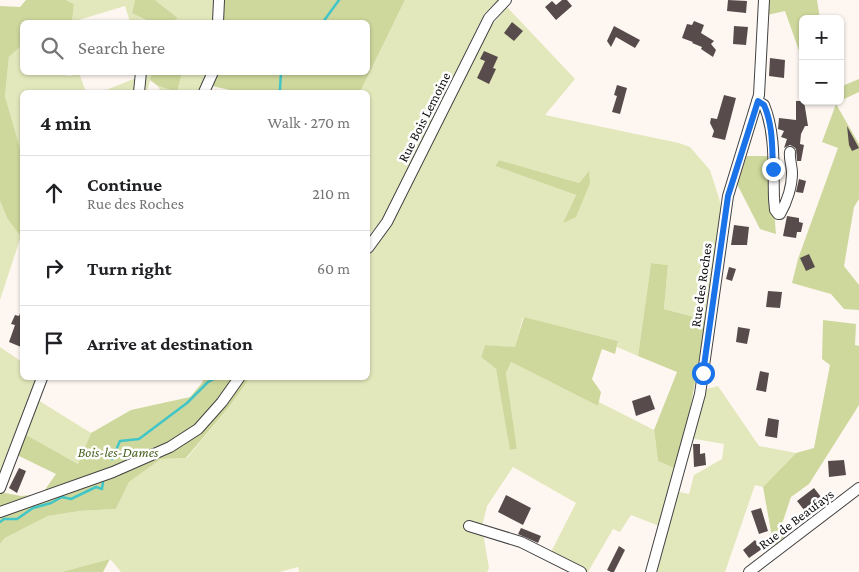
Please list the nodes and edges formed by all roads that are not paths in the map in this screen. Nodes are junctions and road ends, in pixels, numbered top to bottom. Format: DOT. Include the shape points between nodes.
graph roads {
  1 [pos="220,0"];
  2 [pos="506,0"];
  3 [pos="764,0"];
  4 [pos="218,20"];
  5 [pos="141,75"];
  6 [pos="212,75"];
  7 [pos="139,90"];
  8 [pos="205,90"];
  9 [pos="758,101"];
  10 [pos="790,152"];
  11 [pos="370,245"];
  12 [pos="41,380"];
  13 [pos="238,380"];
  14 [pos="0,488"];
  15 [pos="859,488"];
  16 [pos="0,512"];
  17 [pos="469,526"];
  18 [pos="580,572"];
  19 [pos="652,572"];
  20 [pos="749,572"];
  1 -- 4 [label="street"];
  2 -- 11 [label="street, Rue Bois Lemoine" via="489,18 387,222"];
  3 -- 9 [label="street, Rue des Roches"];
  5 -- 7 [label="street"];
  6 -- 8 [label="street"];
  9 -- 10 [label="street" via="769,116 775,210 778,214 784,207 789,188 792,172"];
  9 -- 19 [label="street, Rue des Roches" via="728,196 700,394"];
  12 -- 14 [label="street"];
  13 -- 16 [label="street" via="198,429 170,447 113,472"];
  15 -- 20 [label="street, Rue de Beaufays"];
  17 -- 18 [label="street" via="521,542"];
}
